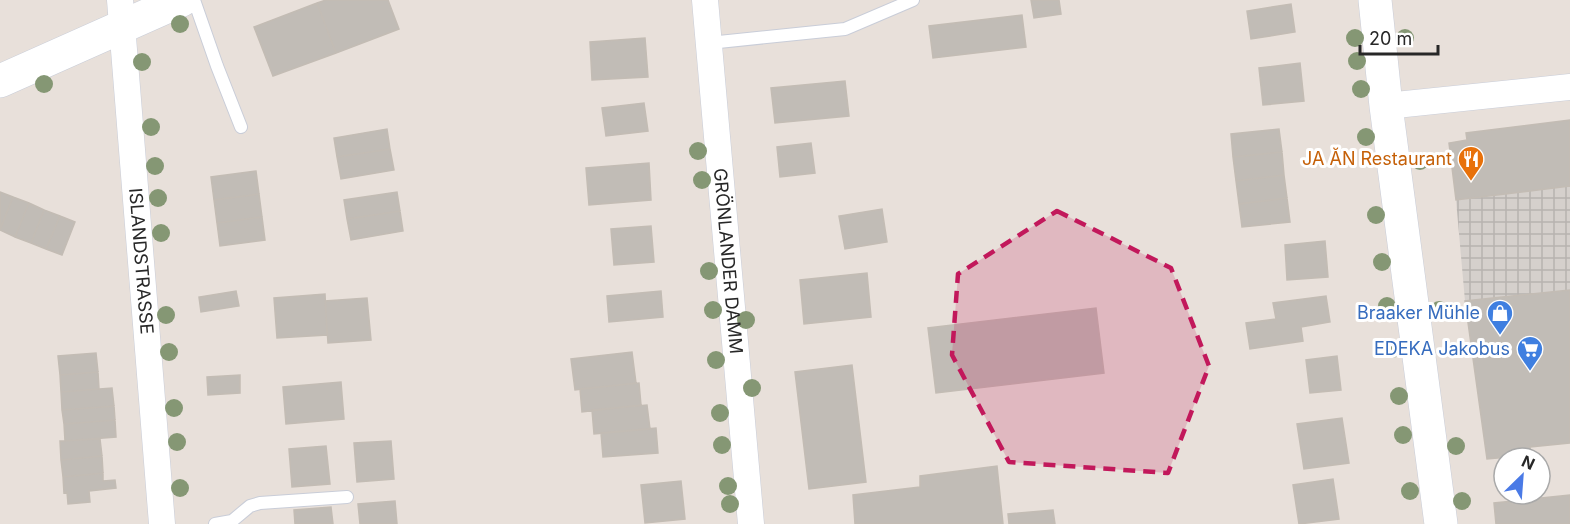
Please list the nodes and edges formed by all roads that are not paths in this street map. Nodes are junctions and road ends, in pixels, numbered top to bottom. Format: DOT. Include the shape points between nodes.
graph roads {
  1 [pos="182,0"];
  2 [pos="194,0"];
  3 [pos="705,0"];
  4 [pos="913,0"];
  5 [pos="1375,0"];
  6 [pos="121,13"];
  7 [pos="709,43"];
  8 [pos="0,81"];
  9 [pos="1569,86"];
  10 [pos="1386,106"];
  11 [pos="241,127"];
  12 [pos="347,496"];
  13 [pos="162,524"];
  14 [pos="215,524"];
  15 [pos="751,524"];
  16 [pos="1441,524"];
  1 -- 6 [label="street"];
  2 -- 11 [label="lane"];
  3 -- 7 [label="street, GRÖNLANDER DAMM"];
  4 -- 7 [label="lane" via="845,29"];
  5 -- 10 [label="street"];
  6 -- 8 [label="street"];
  6 -- 13 [label="street, ISLANDSTRASSE"];
  7 -- 15 [label="street, GRÖNLANDER DAMM"];
  9 -- 10 [label="street"];
  10 -- 16 [label="street"];
  12 -- 14 [label="lane" via="260,503 232,521"];
}
